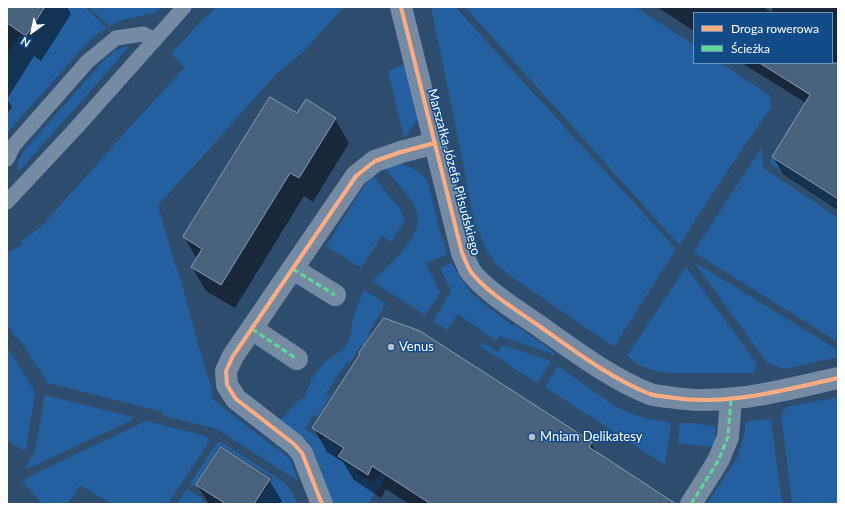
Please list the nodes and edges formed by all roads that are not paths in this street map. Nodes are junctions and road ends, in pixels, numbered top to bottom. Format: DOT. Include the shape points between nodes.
graph roads {
  1 [pos="184,7"];
  2 [pos="401,7"];
  3 [pos="155,40"];
  4 [pos="435,143"];
  5 [pos="7,159"];
  6 [pos="8,199"];
  7 [pos="293,269"];
  8 [pos="335,296"];
  9 [pos="252,330"];
  10 [pos="297,359"];
  11 [pos="838,378"];
  12 [pos="732,398"];
  13 [pos="322,504"];
  14 [pos="690,504"];
  1 -- 3 [label="lane"];
  2 -- 4 [label="street, Marszałka Józefa Piłsudskiego"];
  3 -- 5 [label="lane" via="143,34 116,38 88,61 14,145"];
  3 -- 6 [label="lane"];
  4 -- 7 [label="street" via="375,161 356,176"];
  4 -- 12 [label="street, Marszałka Józefa Piłsudskiego" via="462,253 471,271 483,285 618,379 652,395 681,400"];
  7 -- 8 [label="street"];
  7 -- 9 [label="street"];
  9 -- 10 [label="street"];
  9 -- 13 [label="street" via="233,356 226,371 227,385 236,399 302,453"];
  11 -- 12 [label="street, Marszałka Józefa Piłsudskiego"];
  12 -- 14 [label="street" via="728,437 718,461"];
}
